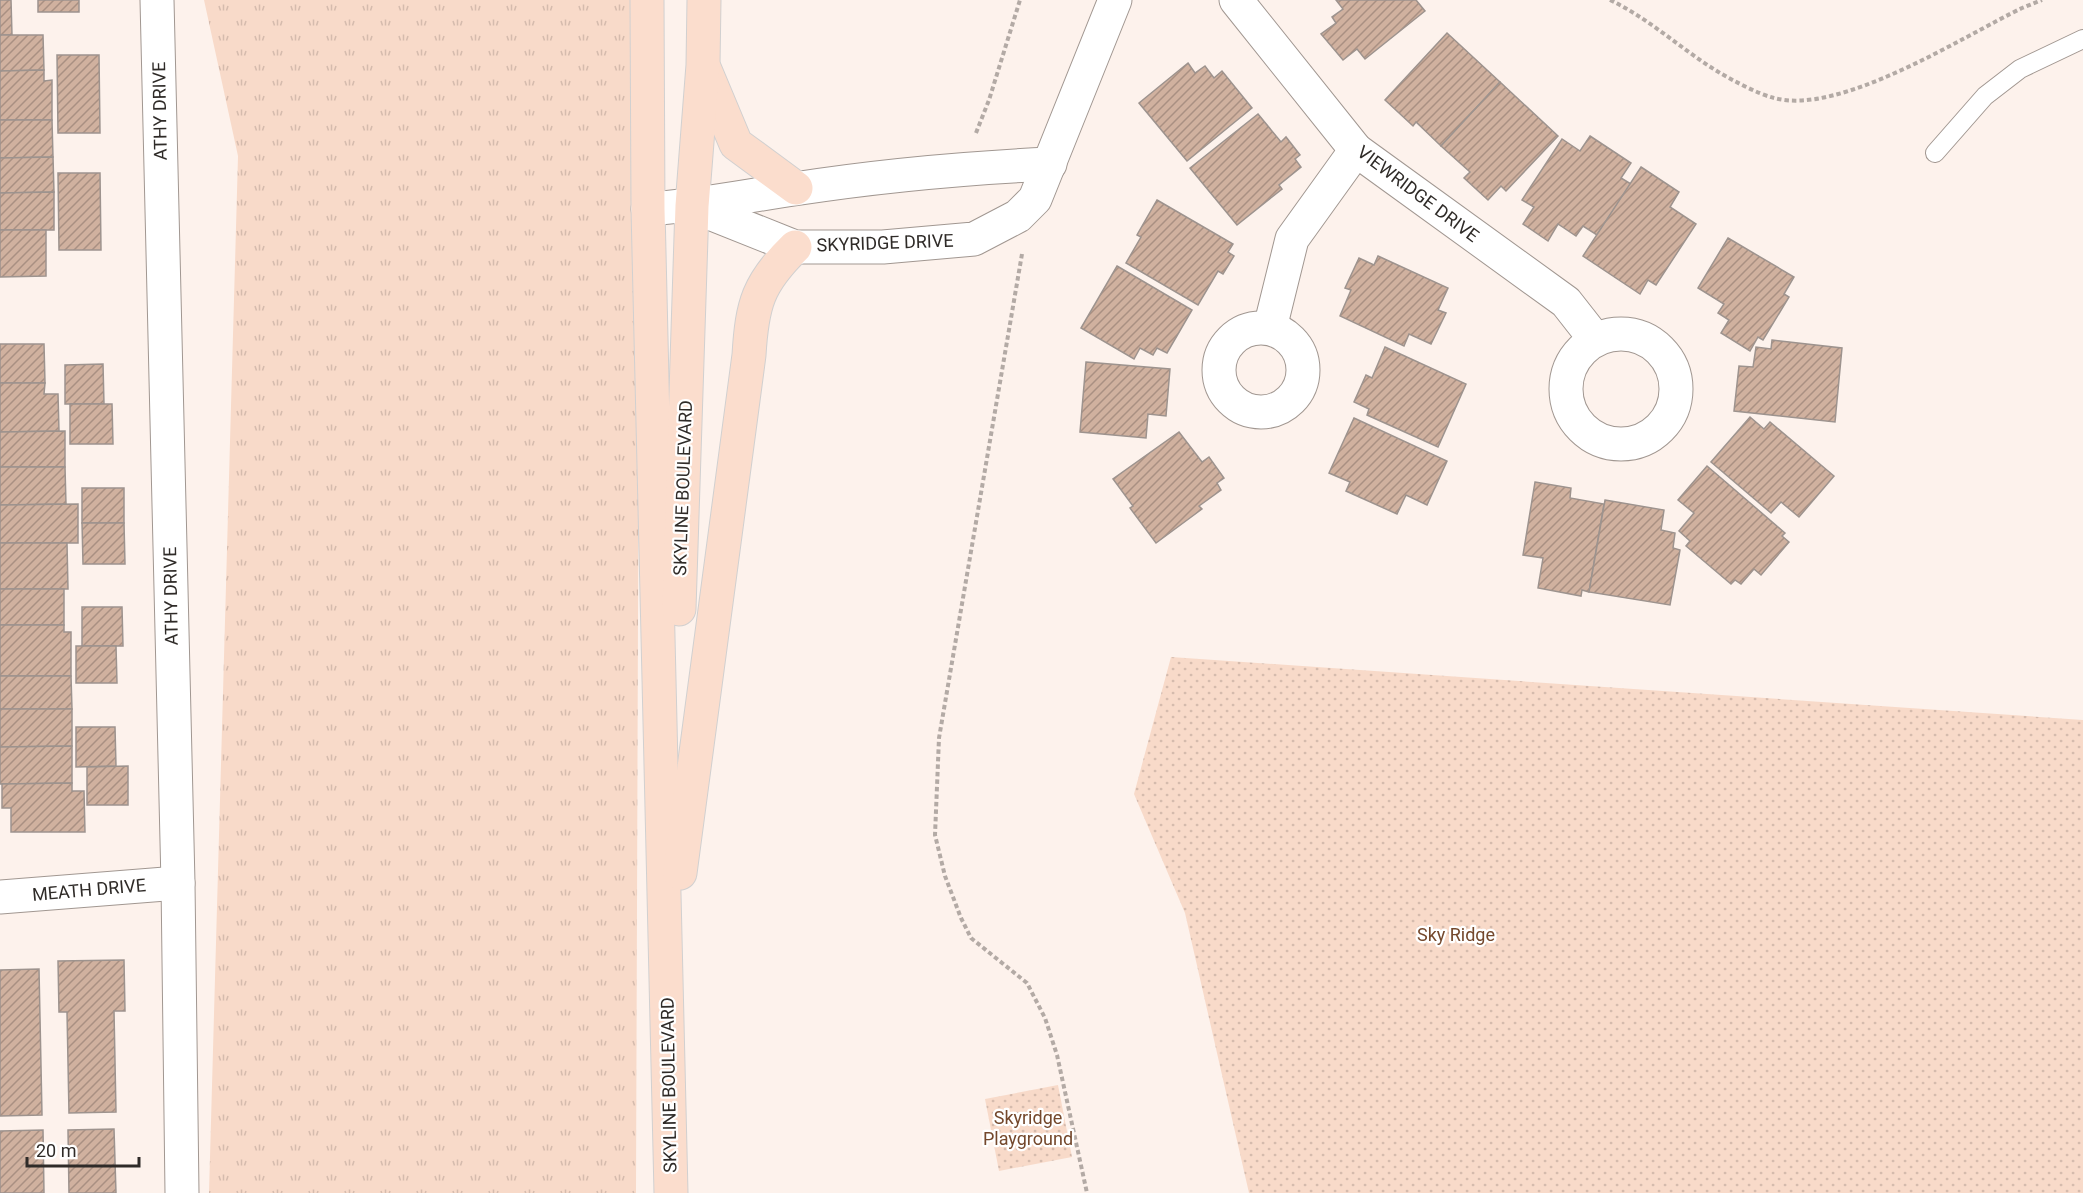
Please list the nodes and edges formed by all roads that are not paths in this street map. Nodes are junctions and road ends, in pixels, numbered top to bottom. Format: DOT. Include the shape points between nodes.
graph roads {
  1 [pos="157,0"];
  2 [pos="647,0"];
  3 [pos="705,0"];
  4 [pos="1115,0"];
  5 [pos="1236,0"];
  6 [pos="2083,39"];
  7 [pos="703,65"];
  8 [pos="1356,150"];
  9 [pos="1935,153"];
  10 [pos="1050,164"];
  11 [pos="796,188"];
  12 [pos="692,206"];
  13 [pos="648,209"];
  14 [pos="795,247"];
  15 [pos="1270,328"];
  16 [pos="1595,339"];
  17 [pos="178,883"];
  18 [pos="0,897"];
  19 [pos="667,976"];
  20 [pos="183,1193"];
  21 [pos="671,1193"];
  1 -- 17 [label="street, ATHY DRIVE"];
  2 -- 13 [label="main road, SKYLINE BOULEVARD"];
  3 -- 7 [label="main road, SKYLINE BOULEVARD"];
  4 -- 10 [label="street, SKYRIDGE DRIVE"];
  5 -- 8 [label="street, VIEWRIDGE DRIVE"];
  6 -- 9 [label="lane" via="2020,69 1985,96"];
  7 -- 11 [label="main road" via="736,144"];
  7 -- 12 [label="main road, SKYLINE BOULEVARD"];
  8 -- 15 [label="street" via="1292,239"];
  8 -- 16 [label="street, VIEWRIDGE DRIVE" via="1566,302"];
  10 -- 11 [label="street, SKYRIDGE DRIVE"];
  10 -- 14 [label="street, SKYRIDGE DRIVE" via="1035,199 1018,216 974,239 884,247"];
  11 -- 12 [label="street, SKYRIDGE DRIVE"];
  12 -- 13 [label="street, SKYRIDGE DRIVE"];
  12 -- 14 [label="street, SKYRIDGE DRIVE"];
  12 -- 19 [label="main road, SKYLINE BOULEVARD"];
  13 -- 19 [label="main road, SKYLINE BOULEVARD"];
  14 -- 19 [label="main road" via="764,284 750,330"];
  17 -- 18 [label="street, MEATH DRIVE"];
  17 -- 20 [label="street, ATHY DRIVE"];
  19 -- 21 [label="main road, SKYLINE BOULEVARD"];
}
